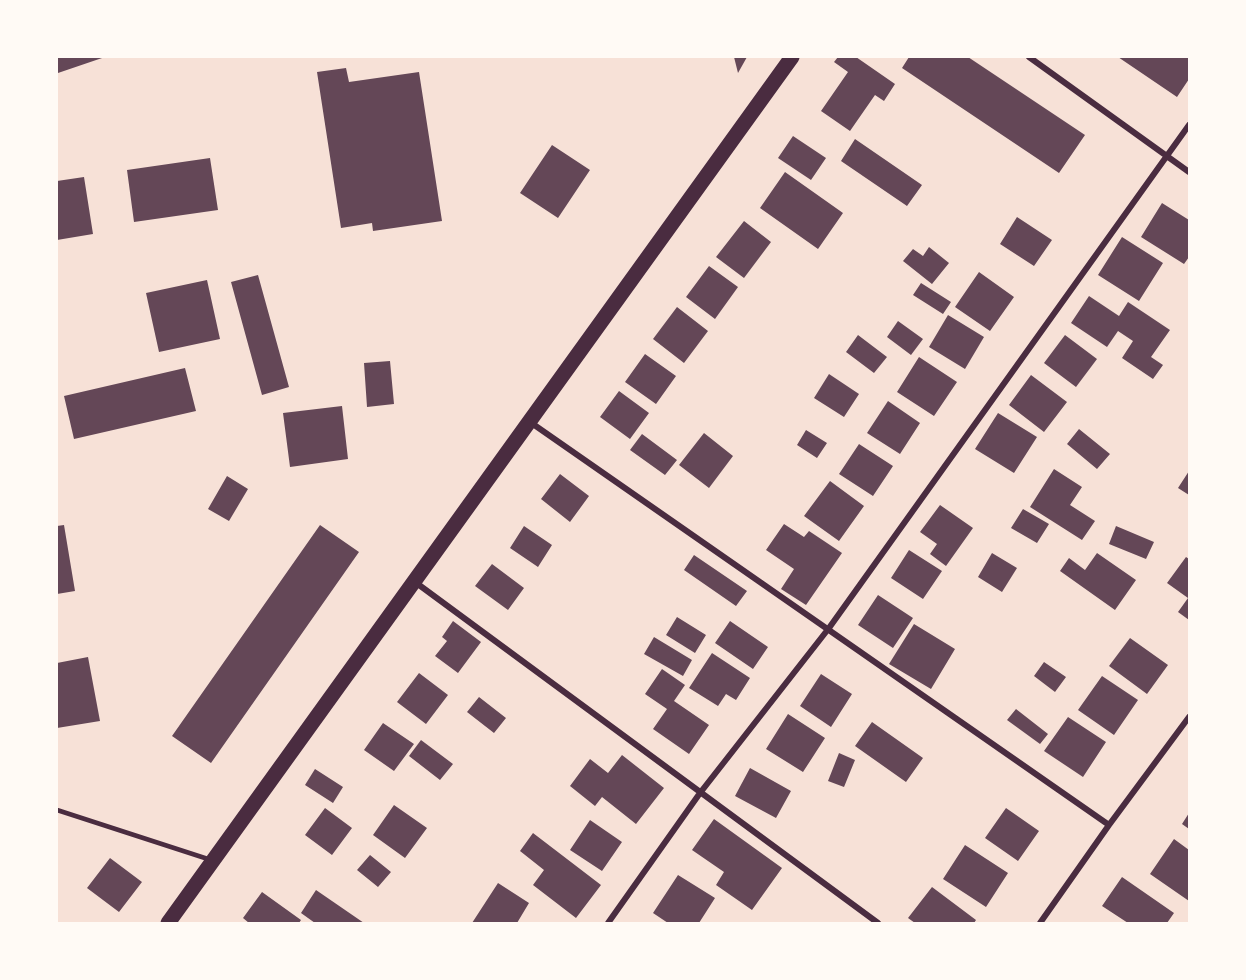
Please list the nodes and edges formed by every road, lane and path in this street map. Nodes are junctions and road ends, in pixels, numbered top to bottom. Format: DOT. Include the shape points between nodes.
graph roads {
  1 [pos="792,57"];
  2 [pos="1029,57"];
  3 [pos="1189,125"];
  4 [pos="1168,157"];
  5 [pos="1189,172"];
  6 [pos="529,422"];
  7 [pos="413,581"];
  8 [pos="829,628"];
  9 [pos="1189,717"];
  10 [pos="700,793"];
  11 [pos="57,810"];
  12 [pos="1109,825"];
  13 [pos="213,861"];
  14 [pos="168,923"];
  15 [pos="608,923"];
  16 [pos="878,923"];
  17 [pos="1040,923"];
  1 -- 6 [label="main road"];
  2 -- 4 [label="street"];
  3 -- 4 [label="street"];
  4 -- 5 [label="street"];
  4 -- 8 [label="street"];
  6 -- 7 [label="main road"];
  6 -- 8 [label="street"];
  7 -- 10 [label="street"];
  7 -- 13 [label="main road"];
  8 -- 10 [label="street"];
  8 -- 12 [label="street"];
  9 -- 12 [label="street"];
  10 -- 15 [label="street"];
  10 -- 16 [label="street"];
  11 -- 13 [label="lane"];
  12 -- 17 [label="street"];
  13 -- 14 [label="main road"];
}
